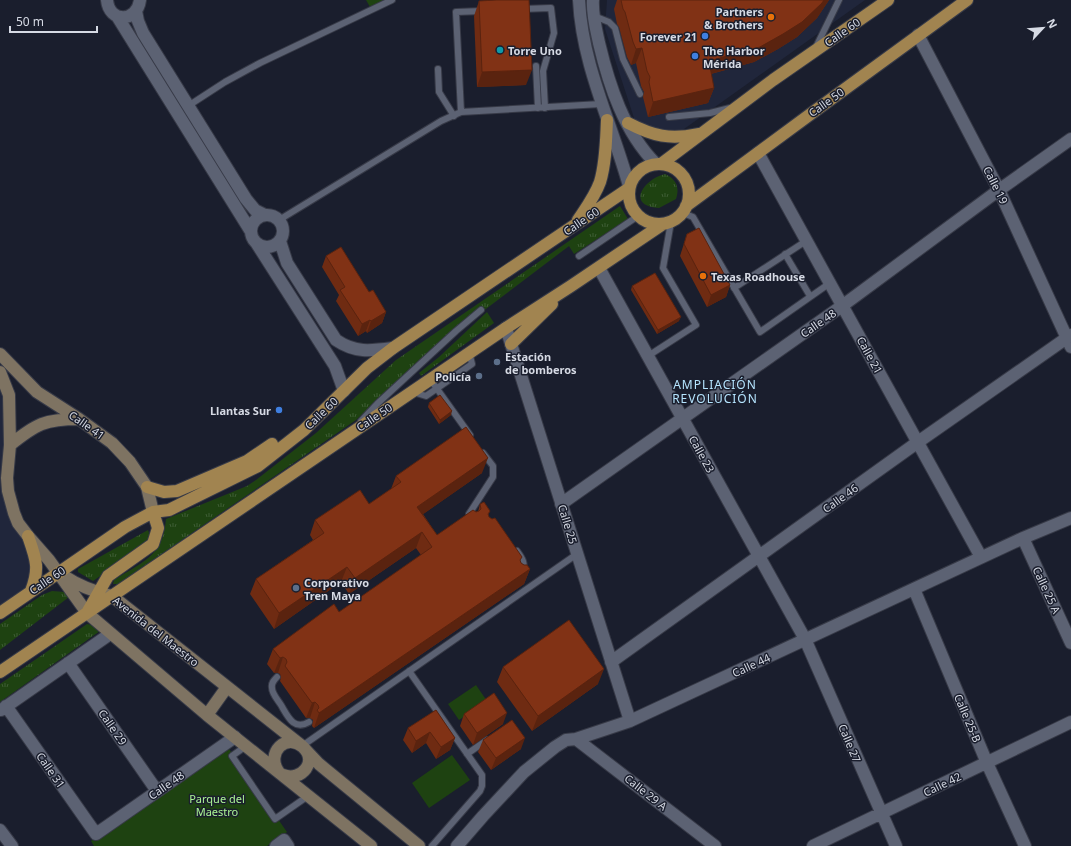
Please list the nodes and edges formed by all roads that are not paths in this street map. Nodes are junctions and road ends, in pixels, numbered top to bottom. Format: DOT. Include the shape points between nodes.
graph roads {
  1 [pos="107,0"];
  2 [pos="392,0"];
  3 [pos="579,0"];
  4 [pos="593,0"];
  5 [pos="839,0"];
  6 [pos="888,0"];
  7 [pos="967,0"];
  8 [pos="138,5"];
  9 [pos="512,10"];
  10 [pos="488,11"];
  11 [pos="117,16"];
  12 [pos="594,16"];
  13 [pos="918,35"];
  14 [pos="813,52"];
  15 [pos="536,66"];
  16 [pos="438,69"];
  17 [pos="640,94"];
  18 [pos="602,104"];
  19 [pos="188,106"];
  20 [pos="738,107"];
  21 [pos="541,108"];
  22 [pos="461,112"];
  23 [pos="454,116"];
  24 [pos="669,117"];
  25 [pos="607,120"];
  26 [pos="628,123"];
  27 [pos="702,134"];
  28 [pos="1071,139"];
  29 [pos="758,153"];
  30 [pos="658,164"];
  31 [pos="629,188"];
  32 [pos="999,190"];
  33 [pos="684,210"];
  34 [pos="263,214"];
  35 [pos="638,216"];
  36 [pos="279,220"];
  37 [pos="667,223"];
  38 [pos="572,227"];
  39 [pos="250,230"];
  40 [pos="280,241"];
  41 [pos="806,241"];
  42 [pos="257,244"];
  43 [pos="786,254"];
  44 [pos="579,256"];
  45 [pos="599,268"];
  46 [pos="830,283"];
  47 [pos="571,286"];
  48 [pos="734,288"];
  49 [pos="810,296"];
  50 [pos="842,306"];
  51 [pos="481,310"];
  52 [pos="506,328"];
  53 [pos="1070,340"];
  54 [pos="511,344"];
  55 [pos="393,348"];
  56 [pos="0,354"];
  57 [pos="648,356"];
  58 [pos="13,367"];
  59 [pos="0,372"];
  60 [pos="433,384"];
  61 [pos="344,391"];
  62 [pos="324,411"];
  63 [pos="682,418"];
  64 [pos="79,419"];
  65 [pos="350,434"];
  66 [pos="474,440"];
  67 [pos="918,442"];
  68 [pos="10,445"];
  69 [pos="478,446"];
  70 [pos="147,487"];
  71 [pos="561,504"];
  72 [pos="153,512"];
  73 [pos="1071,518"];
  74 [pos="471,522"];
  75 [pos="28,536"];
  76 [pos="1023,538"];
  77 [pos="515,548"];
  78 [pos="577,554"];
  79 [pos="759,556"];
  80 [pos="981,558"];
  81 [pos="58,572"];
  82 [pos="519,576"];
  83 [pos="914,589"];
  84 [pos="30,591"];
  85 [pos="98,593"];
  86 [pos="112,596"];
  87 [pos="0,613"];
  88 [pos="87,613"];
  89 [pos="110,634"];
  90 [pos="805,639"];
  91 [pos="1071,643"];
  92 [pos="611,662"];
  93 [pos="68,663"];
  94 [pos="409,671"];
  95 [pos="0,672"];
  96 [pos="277,677"];
  97 [pos="227,687"];
  98 [pos="3,708"];
  99 [pos="207,715"];
  100 [pos="630,721"];
  101 [pos="309,722"];
  102 [pos="1071,722"];
  103 [pos="495,734"];
  104 [pos="235,737"];
  105 [pos="576,739"];
  106 [pos="246,746"];
  107 [pos="302,746"];
  108 [pos="467,754"];
  109 [pos="987,762"];
  110 [pos="281,773"];
  111 [pos="158,791"];
  112 [pos="308,796"];
  113 [pos="881,814"];
  114 [pos="0,830"];
  115 [pos="96,834"];
  116 [pos="12,846"];
  117 [pos="371,846"];
  118 [pos="419,846"];
  119 [pos="432,846"];
  120 [pos="457,846"];
  121 [pos="715,846"];
  122 [pos="813,846"];
  123 [pos="896,846"];
  124 [pos="1025,846"];
  1 -- 11 [label="street" via="109,10"];
  2 -- 19 [label="lane" via="260,63"];
  3 -- 18 [label="street" via="592,75"];
  4 -- 12 [label="street"];
  5 -- 14 [label="lane"];
  6 -- 14 [label="main road, Calle 60"];
  7 -- 13 [label="main road, Calle 50"];
  8 -- 11 [label="street" via="128,17"];
  8 -- 19 [label="street" via="138,21 143,33"];
  9 -- 21 [label="lane" via="551,8 554,33 543,71"];
  10 -- 22 [label="lane" via="456,12"];
  11 -- 39 [label="street"];
  12 -- 17 [label="lane" via="609,22 615,28 623,59"];
  12 -- 26 [label="street" via="605,69"];
  13 -- 29 [label="main road, Calle 50"];
  13 -- 32 [label="street, Calle 19"];
  14 -- 20 [label="main road, Calle 60"];
  15 -- 21 [label="lane"];
  16 -- 23 [label="lane" via="439,92"];
  18 -- 21 [label="lane"];
  18 -- 25 [label="street"];
  19 -- 34 [label="street" via="246,198 255,210"];
  20 -- 24 [label="lane"];
  20 -- 27 [label="main road, Calle 60"];
  21 -- 22 [label="lane"];
  22 -- 23 [label="lane"];
  23 -- 36 [label="lane" via="441,121"];
  25 -- 31 [label="street"];
  25 -- 38 [label="main road" via="600,182 589,205"];
  26 -- 27 [label="main road" via="646,133 667,137"];
  26 -- 30 [label="street" via="649,156"];
  27 -- 30 [label="main road, Calle 60"];
  28 -- 32 [label="street, Calle 48"];
  29 -- 33 [label="main road, Calle 50"];
  29 -- 41 [label="street, Calle 21"];
  30 -- 31 [label="main road" via="639,171"];
  30 -- 33 [label="main road" via="674,168 684,178 689,192"];
  31 -- 35 [label="main road" via="630,205"];
  31 -- 38 [label="main road, Calle 60"];
  32 -- 50 [label="street, Calle 48"];
  32 -- 53 [label="street, Calle 19"];
  33 -- 37 [label="main road"];
  33 -- 48 [label="lane" via="692,217"];
  34 -- 36 [label="street" via="272,215"];
  34 -- 39 [label="street" via="254,220"];
  35 -- 37 [label="main road" via="655,224"];
  35 -- 44 [label="lane"];
  36 -- 40 [label="street" via="283,230"];
  37 -- 45 [label="main road, Calle 50"];
  37 -- 57 [label="lane" via="662,268 696,325"];
  38 -- 55 [label="main road, Calle 60"];
  39 -- 42 [label="street"];
  40 -- 42 [label="street" via="272,247"];
  40 -- 55 [label="street" via="287,263 336,340 346,347 360,350"];
  41 -- 43 [label="lane"];
  41 -- 46 [label="street, Calle 21"];
  42 -- 61 [label="street" via="334,366"];
  43 -- 48 [label="lane"];
  43 -- 49 [label="lane"];
  45 -- 47 [label="main road, Calle 50"];
  45 -- 57 [label="street, Calle 23"];
  46 -- 49 [label="lane"];
  46 -- 50 [label="street, Calle 21"];
  47 -- 52 [label="main road, Calle 50"];
  47 -- 54 [label="main road"];
  48 -- 49 [label="lane" via="760,332"];
  50 -- 63 [label="street, Calle 48"];
  50 -- 67 [label="street, Calle 21"];
  51 -- 65 [label="lane" via="377,404"];
  52 -- 54 [label="street, Calle 25"];
  52 -- 60 [label="main road, Calle 50" via="469,352"];
  53 -- 67 [label="street, Calle 46"];
  54 -- 71 [label="street, Calle 25"];
  55 -- 61 [label="main road, Calle 60" via="367,368"];
  56 -- 58 [label="street, Calle 41"];
  57 -- 63 [label="street, Calle 23"];
  58 -- 59 [label="lane"];
  58 -- 64 [label="street, Calle 41" via="37,392"];
  59 -- 68 [label="street" via="9,394"];
  60 -- 65 [label="main road, Calle 50" via="412,391"];
  60 -- 66 [label="lane"];
  61 -- 62 [label="main road, Calle 60"];
  62 -- 70 [label="main road" via="234,467 177,491 164,492"];
  62 -- 72 [label="main road, Calle 60" via="258,466 169,510"];
  63 -- 71 [label="street, Calle 48"];
  63 -- 79 [label="street, Calle 23"];
  64 -- 68 [label="street" via="48,421 28,430"];
  64 -- 70 [label="street, Calle 41" via="112,444 130,462"];
  65 -- 86 [label="main road, Calle 50"];
  67 -- 79 [label="street, Calle 46"];
  67 -- 80 [label="street, Calle 21"];
  68 -- 75 [label="street" via="8,491 18,523"];
  69 -- 74 [label="lane" via="492,466 493,477 469,514"];
  70 -- 72 [label="street, Calle 41"];
  71 -- 78 [label="street, Calle 25"];
  72 -- 81 [label="main road, Calle 60"];
  72 -- 85 [label="main road" via="158,528 153,544 108,576"];
  73 -- 76 [label="street, Calle 44"];
  75 -- 81 [label="street"];
  75 -- 84 [label="main road" via="37,568"];
  76 -- 80 [label="street, Calle 44"];
  76 -- 91 [label="street, Calle 25 A"];
  77 -- 82 [label="lane" via="524,566"];
  78 -- 92 [label="street, Calle 25"];
  78 -- 94 [label="lane"];
  79 -- 90 [label="street, Calle 23"];
  79 -- 92 [label="street, Calle 46"];
  80 -- 83 [label="street, Calle 44"];
  81 -- 84 [label="main road, Calle 60"];
  81 -- 85 [label="street, Avenida del Maestro"];
  81 -- 88 [label="street"];
  83 -- 90 [label="street, Calle 44"];
  83 -- 109 [label="street, Calle 25-B"];
  84 -- 87 [label="main road, Calle 60"];
  85 -- 86 [label="street, Avenida del Maestro"];
  85 -- 88 [label="main road"];
  86 -- 88 [label="main road, Calle 50"];
  86 -- 97 [label="street, Avenida del Maestro"];
  88 -- 89 [label="street"];
  88 -- 95 [label="main road, Calle 50"];
  89 -- 93 [label="street"];
  89 -- 99 [label="street"];
  90 -- 100 [label="street, Calle 44"];
  90 -- 113 [label="street, Calle 27"];
  92 -- 100 [label="street, Calle 25"];
  93 -- 98 [label="street"];
  93 -- 111 [label="street, Calle 29"];
  94 -- 107 [label="lane"];
  94 -- 108 [label="lane"];
  96 -- 101 [label="lane" via="271,686 272,692 290,720 304,726"];
  97 -- 99 [label="street"];
  97 -- 107 [label="street, Avenida del Maestro"];
  98 -- 115 [label="street, Calle 31"];
  99 -- 104 [label="street"];
  100 -- 105 [label="street, Calle 44"];
  102 -- 109 [label="street, Calle 42"];
  103 -- 108 [label="lane"];
  104 -- 106 [label="street"];
  104 -- 111 [label="street, Calle 48"];
  105 -- 120 [label="street, Calle 44" via="566,740 524,772"];
  105 -- 121 [label="street, Calle 29 A"];
  106 -- 110 [label="street"];
  106 -- 112 [label="lane" via="232,756 275,819"];
  107 -- 110 [label="street" via="308,755 304,772 294,777"];
  107 -- 110 [label="street" via="291,742 280,746 274,755 274,761 275,767"];
  107 -- 118 [label="street, Avenida del Maestro" via="319,764"];
  108 -- 119 [label="lane" via="482,775 482,786"];
  109 -- 113 [label="street, Calle 42"];
  109 -- 124 [label="street, Calle 25-B"];
  110 -- 112 [label="street"];
  111 -- 115 [label="street, Calle 48"];
  112 -- 117 [label="street"];
  113 -- 122 [label="street, Calle 42"];
  113 -- 123 [label="street, Calle 27"];
  114 -- 116 [label="street"];
}
